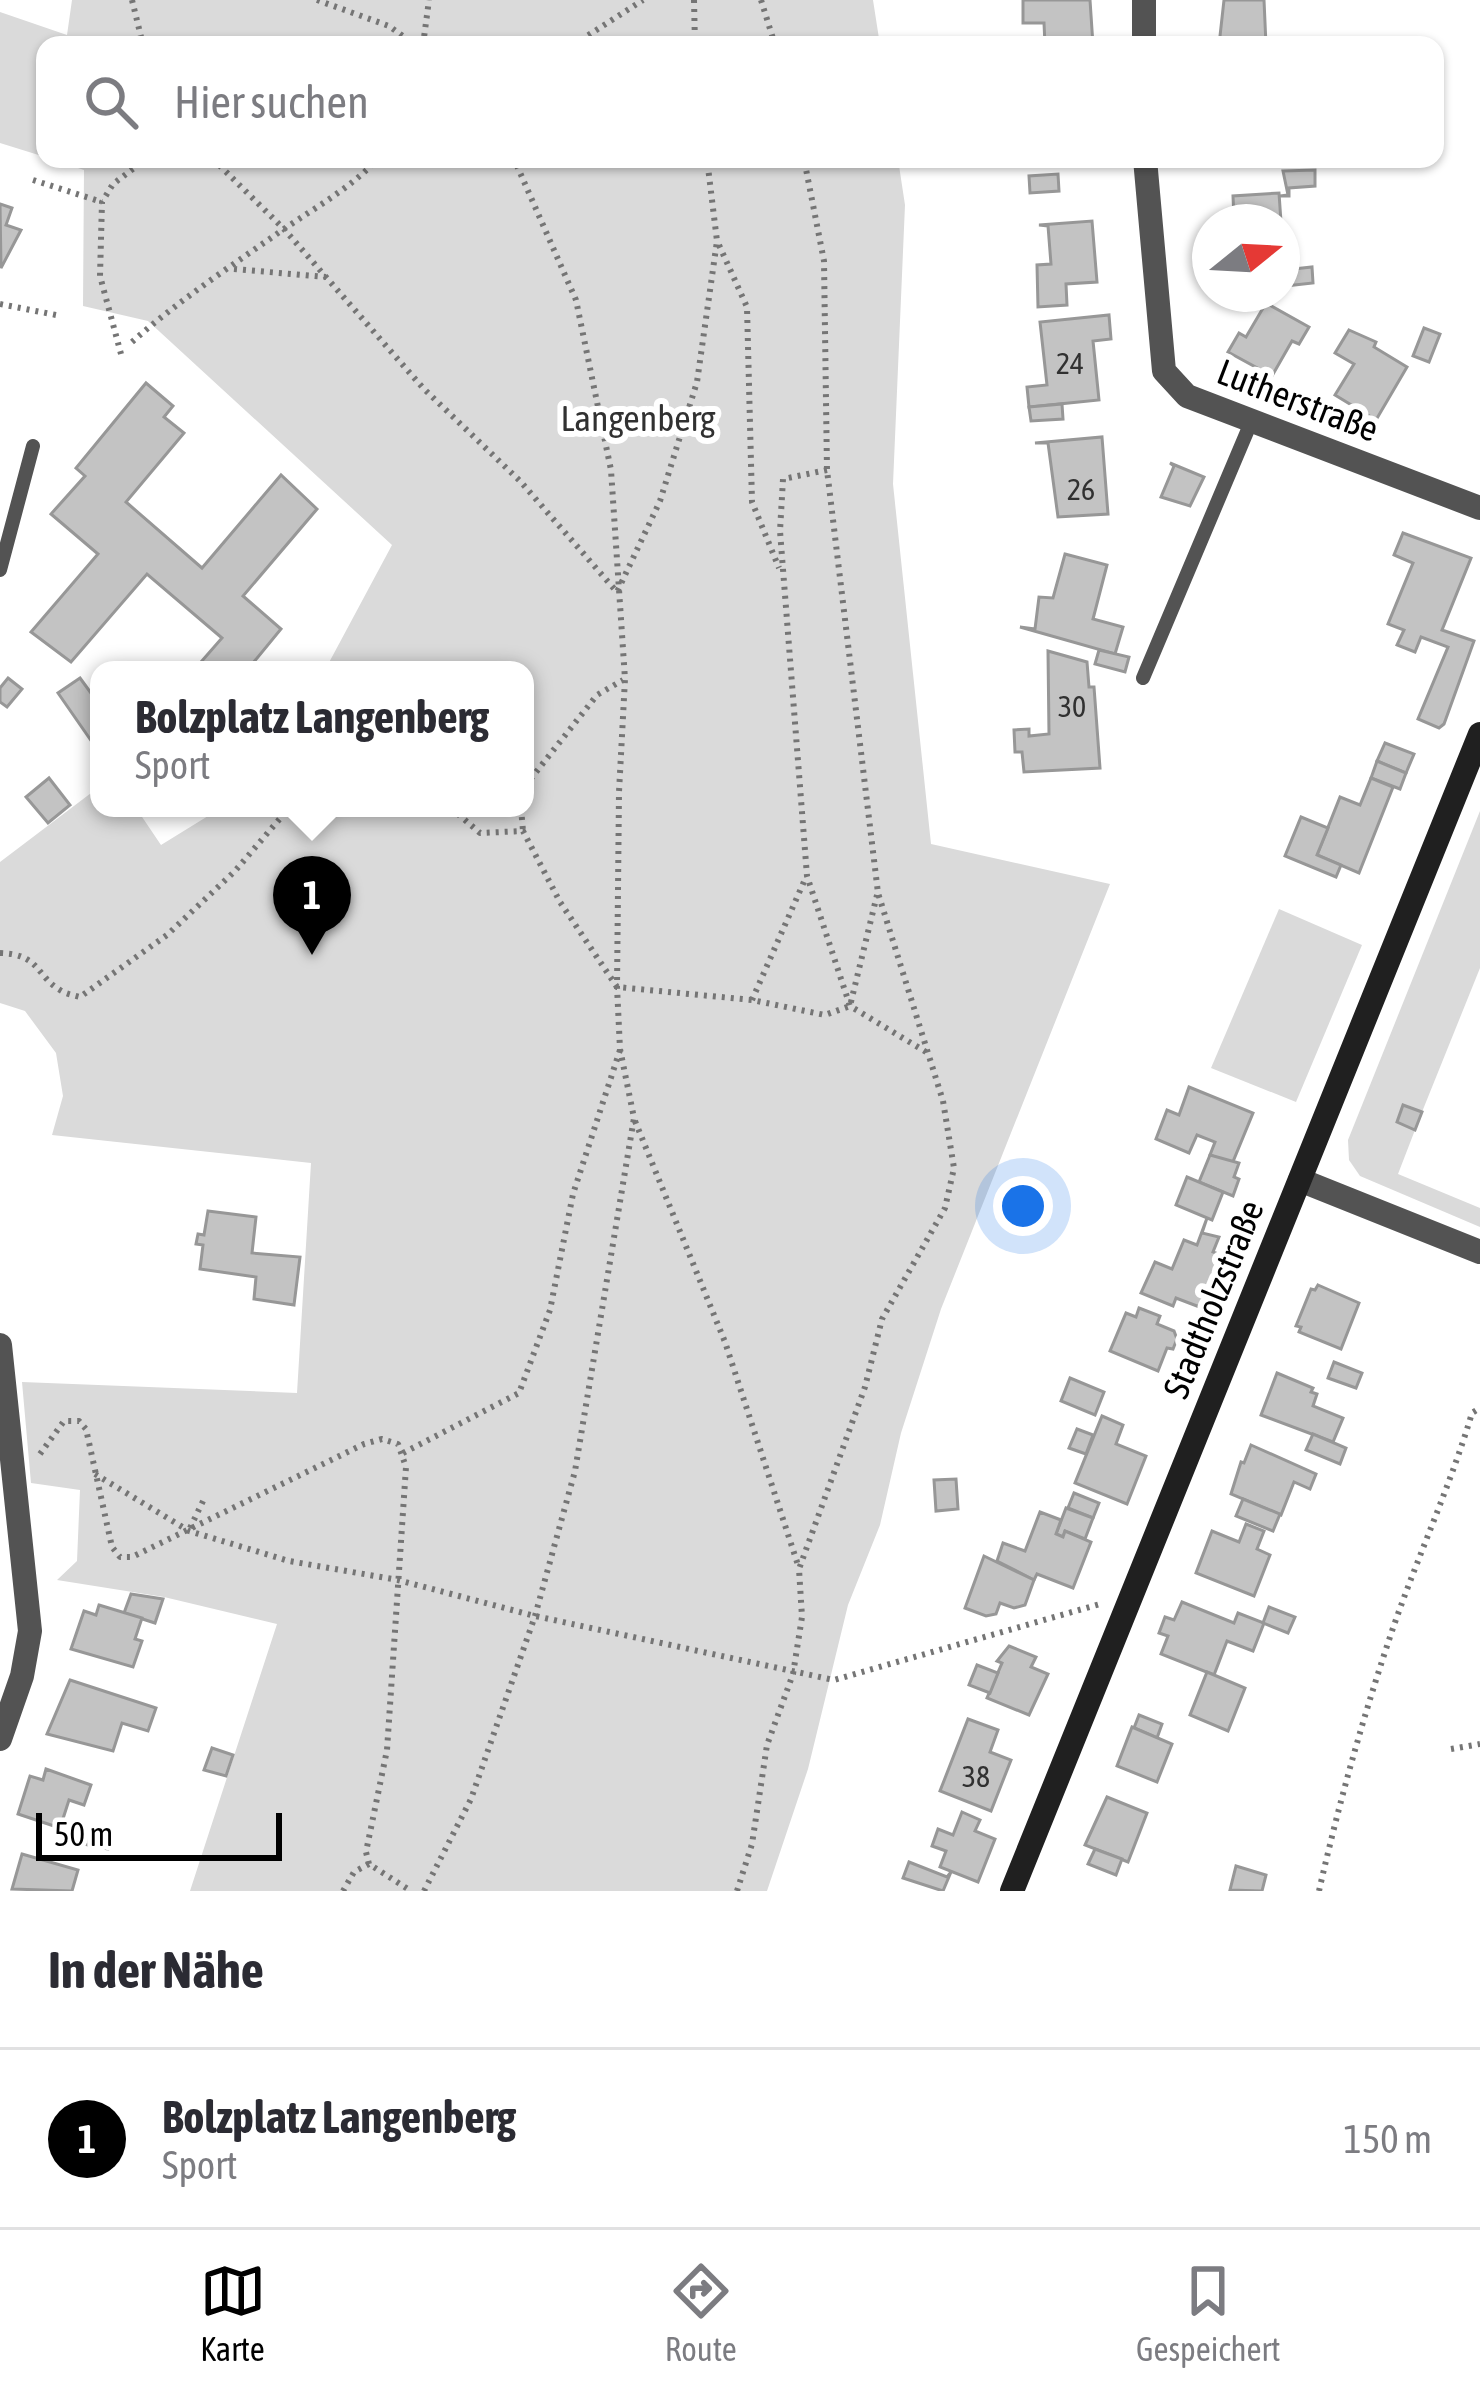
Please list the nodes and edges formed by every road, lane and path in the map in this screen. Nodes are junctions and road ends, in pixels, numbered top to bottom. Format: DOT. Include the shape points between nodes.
graph roads {
  1 [pos="132,0"];
  2 [pos="317,0"];
  3 [pos="429,0"];
  4 [pos="644,0"];
  5 [pos="694,0"];
  6 [pos="761,0"];
  7 [pos="1144,0"];
  8 [pos="141,36"];
  9 [pos="404,36"];
  10 [pos="421,36"];
  11 [pos="587,36"];
  12 [pos="695,36"];
  13 [pos="772,36"];
  14 [pos="1144,36"];
  15 [pos="134,168"];
  16 [pos="222,168"];
  17 [pos="369,168"];
  18 [pos="518,168"];
  19 [pos="708,168"];
  20 [pos="806,168"];
  21 [pos="1146,168"];
  22 [pos="33,180"];
  23 [pos="102,202"];
  24 [pos="284,229"];
  25 [pos="717,241"];
  26 [pos="230,269"];
  27 [pos="326,277"];
  28 [pos="0,304"];
  29 [pos="56,315"];
  30 [pos="132,342"];
  31 [pos="121,354"];
  32 [pos="1252,420"];
  33 [pos="34,446"];
  34 [pos="827,470"];
  35 [pos="1480,508"];
  36 [pos="0,570"];
  37 [pos="783,577"];
  38 [pos="617,592"];
  39 [pos="1143,678"];
  40 [pos="625,679"];
  41 [pos="1480,734"];
  42 [pos="534,774"];
  43 [pos="281,817"];
  44 [pos="461,817"];
  45 [pos="521,817"];
  46 [pos="523,831"];
  47 [pos="807,875"];
  48 [pos="878,893"];
  49 [pos="0,953"];
  50 [pos="616,987"];
  51 [pos="752,1000"];
  52 [pos="850,1006"];
  53 [pos="620,1049"];
  54 [pos="929,1054"];
  55 [pos="634,1118"];
  56 [pos="1300,1180"];
  57 [pos="1480,1252"];
  58 [pos="0,1345"];
  59 [pos="1480,1408"];
  60 [pos="403,1453"];
  61 [pos="13,1460"];
  62 [pos="95,1474"];
  63 [pos="204,1499"];
  64 [pos="189,1532"];
  65 [pos="799,1569"];
  66 [pos="398,1580"];
  67 [pos="1127,1609"];
  68 [pos="535,1616"];
  69 [pos="793,1674"];
  70 [pos="0,1739"];
  71 [pos="1480,1744"];
  72 [pos="1451,1749"];
  73 [pos="369,1864"];
  74 [pos="344,1891"];
  75 [pos="411,1891"];
  76 [pos="424,1891"];
  77 [pos="737,1891"];
  78 [pos="1012,1891"];
  79 [pos="1319,1891"];
  1 -- 8 [label="path"];
  2 -- 9 [label="path"];
  3 -- 10 [label="path"];
  4 -- 11 [label="path"];
  5 -- 12 [label="path"];
  6 -- 13 [label="path"];
  7 -- 14 [label="street"];
  15 -- 23 [label="path"];
  16 -- 24 [label="path"];
  17 -- 24 [label="path"];
  18 -- 38 [label="path" via="576,300 611,470"];
  19 -- 25 [label="path"];
  20 -- 34 [label="path" via="824,261"];
  21 -- 32 [label="street, Lutherstraße" via="1165,371 1186,397"];
  22 -- 23 [label="path"];
  23 -- 31 [label="path" via="100,276"];
  24 -- 26 [label="path"];
  24 -- 27 [label="path"];
  25 -- 37 [label="path" via="747,307 752,502"];
  25 -- 38 [label="path" via="697,382 660,501"];
  26 -- 27 [label="path"];
  26 -- 30 [label="path"];
  27 -- 38 [label="path"];
  28 -- 29 [label="path"];
  32 -- 35 [label="street, Lutherstraße"];
  32 -- 39 [label="lane"];
  33 -- 36 [label="lane"];
  34 -- 37 [label="path" via="783,479"];
  34 -- 48 [label="path"];
  37 -- 47 [label="path"];
  38 -- 40 [label="path"];
  40 -- 42 [label="path" via="597,694"];
  40 -- 50 [label="path"];
  41 -- 56 [label="street, Stadtholzstraße"];
  43 -- 49 [label="path" via="167,935 80,997 56,989 42,968 16,953"];
  44 -- 46 [label="path" via="480,833"];
  45 -- 46 [label="path"];
  46 -- 50 [label="path"];
  47 -- 51 [label="path"];
  47 -- 52 [label="path"];
  48 -- 52 [label="path"];
  48 -- 54 [label="path"];
  50 -- 51 [label="path"];
  50 -- 53 [label="path"];
  51 -- 52 [label="path" via="825,1015"];
  52 -- 54 [label="path"];
  53 -- 55 [label="path"];
  53 -- 60 [label="path" via="574,1194 550,1310 519,1393"];
  54 -- 65 [label="path" via="954,1168 945,1208 882,1319"];
  55 -- 65 [label="path" via="725,1342"];
  55 -- 68 [label="path" via="575,1471"];
  56 -- 57 [label="street"];
  56 -- 67 [label="street, Stadtholzstraße"];
  58 -- 61 [label="street"];
  59 -- 79 [label="path" via="1391,1634"];
  60 -- 64 [label="path" via="382,1439 364,1444"];
  60 -- 66 [label="path"];
  61 -- 62 [label="path" via="42,1454 64,1421 79,1421"];
  61 -- 70 [label="street" via="30,1631"];
  62 -- 64 [label="path"];
  62 -- 64 [label="path" via="120,1557"];
  63 -- 64 [label="path"];
  64 -- 66 [label="path"];
  65 -- 69 [label="path"];
  66 -- 68 [label="path"];
  66 -- 73 [label="path" via="387,1750"];
  67 -- 69 [label="path" via="1098,1603 834,1680"];
  67 -- 78 [label="street, Stadtholzstraße"];
  68 -- 69 [label="path"];
  68 -- 76 [label="path" via="472,1799"];
  69 -- 77 [label="path" via="767,1745"];
  71 -- 72 [label="path"];
  73 -- 74 [label="path"];
  73 -- 75 [label="path"];
}
